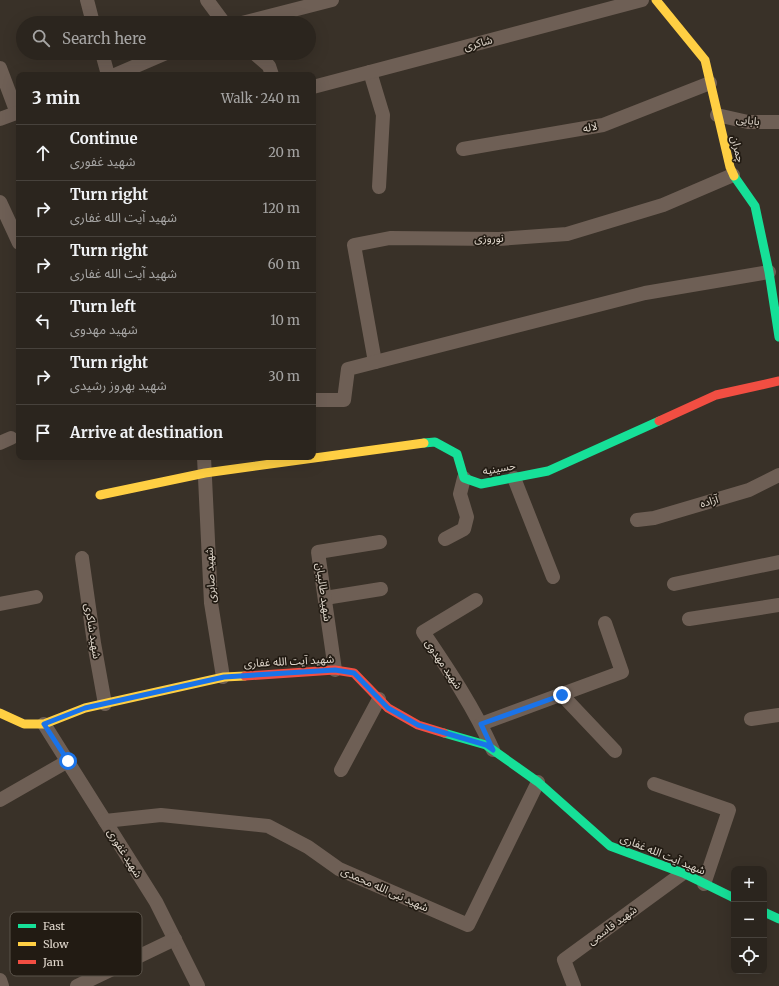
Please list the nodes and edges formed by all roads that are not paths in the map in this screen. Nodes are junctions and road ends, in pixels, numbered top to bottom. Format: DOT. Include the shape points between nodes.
graph roads {
  1 [pos="87,0"];
  2 [pos="207,0"];
  3 [pos="332,0"];
  4 [pos="642,0"];
  5 [pos="656,0"];
  6 [pos="91,16"];
  7 [pos="219,16"];
  8 [pos="269,16"];
  9 [pos="104,60"];
  10 [pos="150,60"];
  11 [pos="262,60"];
  12 [pos="0,68"];
  13 [pos="107,72"];
  14 [pos="122,72"];
  15 [pos="271,72"];
  16 [pos="370,72"];
  17 [pos="710,83"];
  18 [pos="316,86"];
  19 [pos="16,108"];
  20 [pos="16,114"];
  21 [pos="717,115"];
  22 [pos="0,119"];
  23 [pos="779,122"];
  24 [pos="463,149"];
  25 [pos="733,175"];
  26 [pos="379,187"];
  27 [pos="0,202"];
  28 [pos="16,236"];
  29 [pos="769,272"];
  30 [pos="776,294"];
  31 [pos="779,337"];
  32 [pos="375,362"];
  33 [pos="779,381"];
  34 [pos="316,400"];
  35 [pos="316,458"];
  36 [pos="204,460"];
  37 [pos="301,460"];
  38 [pos="205,473"];
  39 [pos="779,475"];
  40 [pos="464,478"];
  41 [pos="514,478"];
  42 [pos="100,495"];
  43 [pos="637,520"];
  44 [pos="445,539"];
  45 [pos="380,542"];
  46 [pos="82,558"];
  47 [pos="779,562"];
  48 [pos="553,577"];
  49 [pos="674,584"];
  50 [pos="381,589"];
  51 [pos="36,597"];
  52 [pos="325,598"];
  53 [pos="476,600"];
  54 [pos="0,604"];
  55 [pos="779,605"];
  56 [pos="690,619"];
  57 [pos="604,623"];
  58 [pos="335,670"];
  59 [pos="223,677"];
  60 [pos="562,695"];
  61 [pos="379,699"];
  62 [pos="105,704"];
  63 [pos="0,713"];
  64 [pos="779,715"];
  65 [pos="751,719"];
  66 [pos="44,724"];
  67 [pos="481,724"];
  68 [pos="493,750"];
  69 [pos="615,751"];
  70 [pos="68,761"];
  71 [pos="341,770"];
  72 [pos="538,782"];
  73 [pos="654,784"];
  74 [pos="0,800"];
  75 [pos="105,821"];
  76 [pos="683,874"];
  77 [pos="704,884"];
  78 [pos="731,897"];
  79 [pos="767,913"];
  80 [pos="779,919"];
  81 [pos="175,940"];
  82 [pos="142,955"];
  83 [pos="98,976"];
  84 [pos="0,980"];
  85 [pos="2,986"];
  86 [pos="77,986"];
  87 [pos="198,986"];
  88 [pos="574,986"];
  1 -- 6 [label="street"];
  2 -- 7 [label="street"];
  3 -- 8 [label="street"];
  4 -- 16 [label="street, شاکری"];
  5 -- 17 [label="street, چمران" via="704,60"];
  9 -- 13 [label="street"];
  10 -- 14 [label="street"];
  11 -- 15 [label="street"];
  12 -- 19 [label="street"];
  16 -- 18 [label="street, شاکری"];
  16 -- 26 [label="street" via="382,115"];
  17 -- 21 [label="street, چمران"];
  17 -- 24 [label="street, لاله" via="603,125"];
  20 -- 22 [label="street"];
  21 -- 23 [label="street, بابایی" via="748,122"];
  21 -- 25 [label="street, چمران"];
  25 -- 29 [label="street, چمران" via="755,206"];
  25 -- 32 [label="street, نوروزی" via="662,205 567,234 498,239 390,238 354,245"];
  27 -- 28 [label="street"];
  29 -- 30 [label="street, چمران"];
  29 -- 32 [label="street" via="645,293"];
  30 -- 31 [label="street, چمران"];
  32 -- 34 [label="street" via="348,369 344,400"];
  33 -- 41 [label="street, حسینیه" via="716,395 548,471"];
  35 -- 40 [label="street" via="435,442 457,454"];
  36 -- 38 [label="street, شهید صابری"];
  37 -- 38 [label="street"];
  38 -- 42 [label="street"];
  38 -- 59 [label="street, شهید صابری" via="211,603"];
  39 -- 43 [label="street, آزاده" via="749,490 654,518"];
  40 -- 41 [label="street, حسینیه" via="481,484"];
  40 -- 44 [label="street" via="460,494 466,517 464,530"];
  41 -- 48 [label="street"];
  45 -- 52 [label="street, شهید طالبیان" via="318,552"];
  46 -- 62 [label="street, شهید شاکری"];
  47 -- 49 [label="street"];
  50 -- 52 [label="street"];
  51 -- 54 [label="street"];
  52 -- 58 [label="street, شهید طالبیان"];
  53 -- 67 [label="street, شهید مهدوی" via="423,632"];
  55 -- 56 [label="street"];
  57 -- 60 [label="street" via="622,672"];
  58 -- 59 [label="street, شهید آیت الله غفاری"];
  58 -- 61 [label="street, شهید آیت الله غفاری" via="354,673"];
  59 -- 62 [label="street, شهید آیت الله غفاری"];
  60 -- 67 [label="street"];
  60 -- 69 [label="street"];
  61 -- 68 [label="street, شهید آیت الله غفاری" via="388,708 418,725 486,745"];
  61 -- 71 [label="street"];
  62 -- 66 [label="street, شهید آیت الله غفاری" via="85,708"];
  63 -- 66 [label="street, شهید آیت الله غفاری" via="24,724"];
  64 -- 65 [label="street"];
  66 -- 70 [label="street, شهید غفوری"];
  67 -- 68 [label="street, شهید مهدوی"];
  68 -- 72 [label="street, شهید آیت الله غفاری"];
  70 -- 74 [label="street"];
  70 -- 75 [label="street, شهید غفوری"];
  72 -- 75 [label="street, شهید نبی الله محمدی" via="468,925 339,869 308,847 268,826 162,815"];
  72 -- 76 [label="street, شهید آیت الله غفاری" via="610,846"];
  73 -- 77 [label="street" via="729,810"];
  75 -- 81 [label="street, شهید غفوری" via="156,902"];
  76 -- 77 [label="street, شهید آیت الله غفاری"];
  76 -- 88 [label="street, شهید قاسمی" via="564,960"];
  77 -- 78 [label="street, شهید آیت الله غفاری"];
  79 -- 80 [label="street"];
  81 -- 82 [label="street"];
  81 -- 87 [label="street, شهید غفوری"];
  83 -- 86 [label="street"];
  84 -- 85 [label="street"];
}
